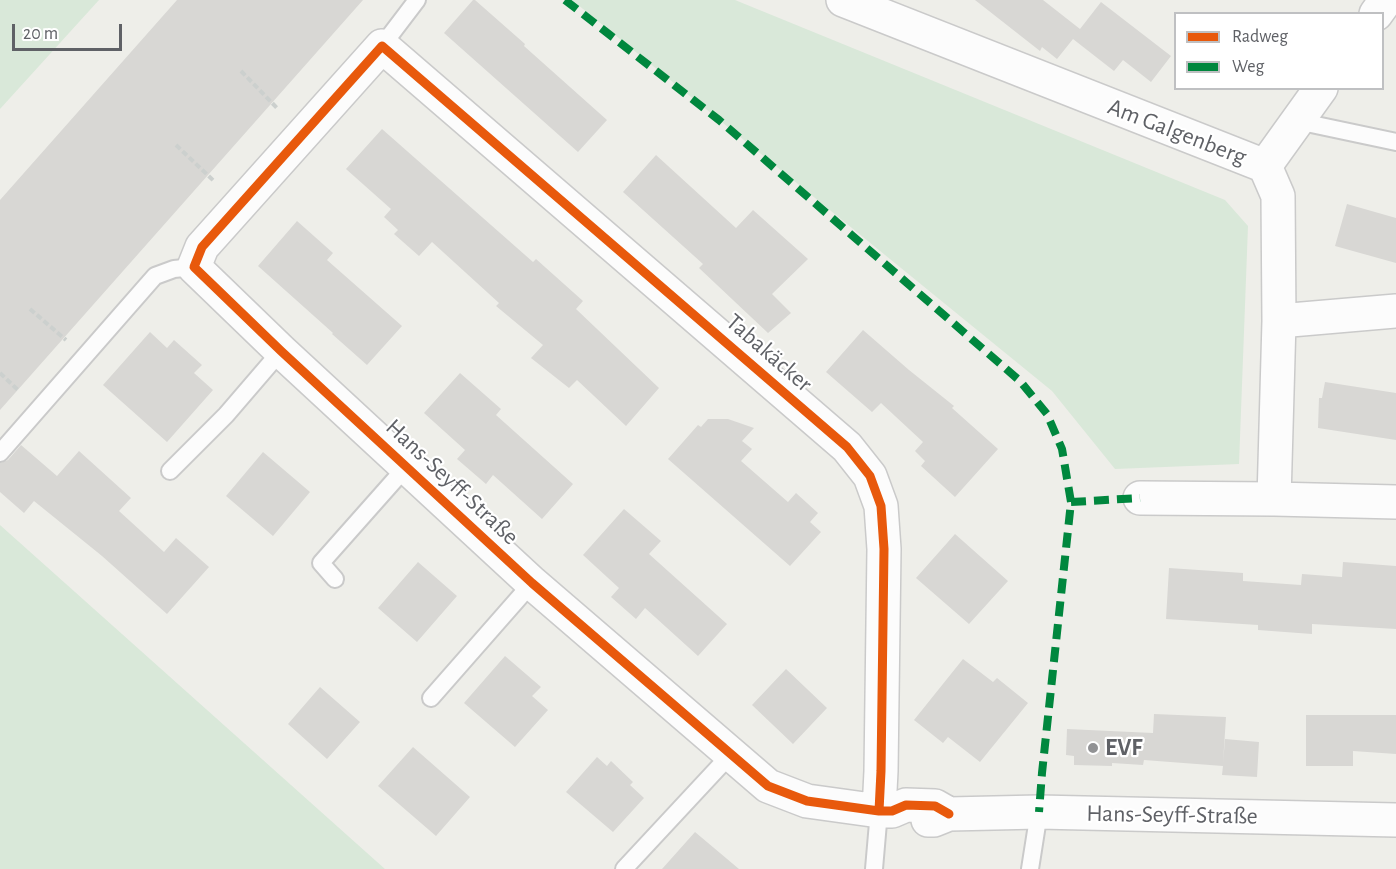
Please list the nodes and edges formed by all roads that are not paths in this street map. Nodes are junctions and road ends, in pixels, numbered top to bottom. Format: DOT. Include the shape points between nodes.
graph roads {
  1 [pos="417,0"];
  2 [pos="843,0"];
  3 [pos="382,46"];
  4 [pos="1320,90"];
  5 [pos="1297,121"];
  6 [pos="1396,142"];
  7 [pos="1265,166"];
  8 [pos="194,267"];
  9 [pos="1396,310"];
  10 [pos="1279,321"];
  11 [pos="281,351"];
  12 [pos="0,453"];
  13 [pos="407,466"];
  14 [pos="170,471"];
  15 [pos="1140,498"];
  16 [pos="1274,499"];
  17 [pos="1396,502"];
  18 [pos="335,579"];
  19 [pos="532,583"];
  20 [pos="431,698"];
  21 [pos="731,754"];
  22 [pos="885,811"];
  23 [pos="1039,812"];
  24 [pos="1396,820"];
  25 [pos="624,869"];
  26 [pos="874,869"];
  27 [pos="1030,869"];
  1 -- 3 [label="lane"];
  2 -- 7 [label="street, Am Galgenberg"];
  3 -- 8 [label="street" via="202,247"];
  3 -- 22 [label="street, Tabakäcker" via="847,447 870,476 881,506 884,549 881,751"];
  4 -- 5 [label="street"];
  5 -- 6 [label="lane"];
  5 -- 7 [label="street"];
  7 -- 10 [label="street, Am Galgenberg" via="1278,196"];
  8 -- 11 [label="street, Hans-Seyff-Straße"];
  8 -- 12 [label="lane" via="155,276"];
  9 -- 10 [label="street"];
  10 -- 16 [label="street, Am Galgenberg"];
  11 -- 13 [label="street, Hans-Seyff-Straße"];
  11 -- 14 [label="lane" via="226,415"];
  13 -- 18 [label="lane" via="321,563"];
  13 -- 19 [label="street, Hans-Seyff-Straße"];
  15 -- 16 [label="street"];
  16 -- 17 [label="street"];
  19 -- 20 [label="lane"];
  19 -- 21 [label="street, Hans-Seyff-Straße"];
  21 -- 22 [label="street, Hans-Seyff-Straße" via="768,786 807,801"];
  21 -- 25 [label="lane"];
  22 -- 23 [label="street, Hans-Seyff-Straße" via="906,819 934,820 949,814"];
  22 -- 26 [label="lane"];
  23 -- 24 [label="street, Hans-Seyff-Straße"];
  23 -- 27 [label="lane"];
}
